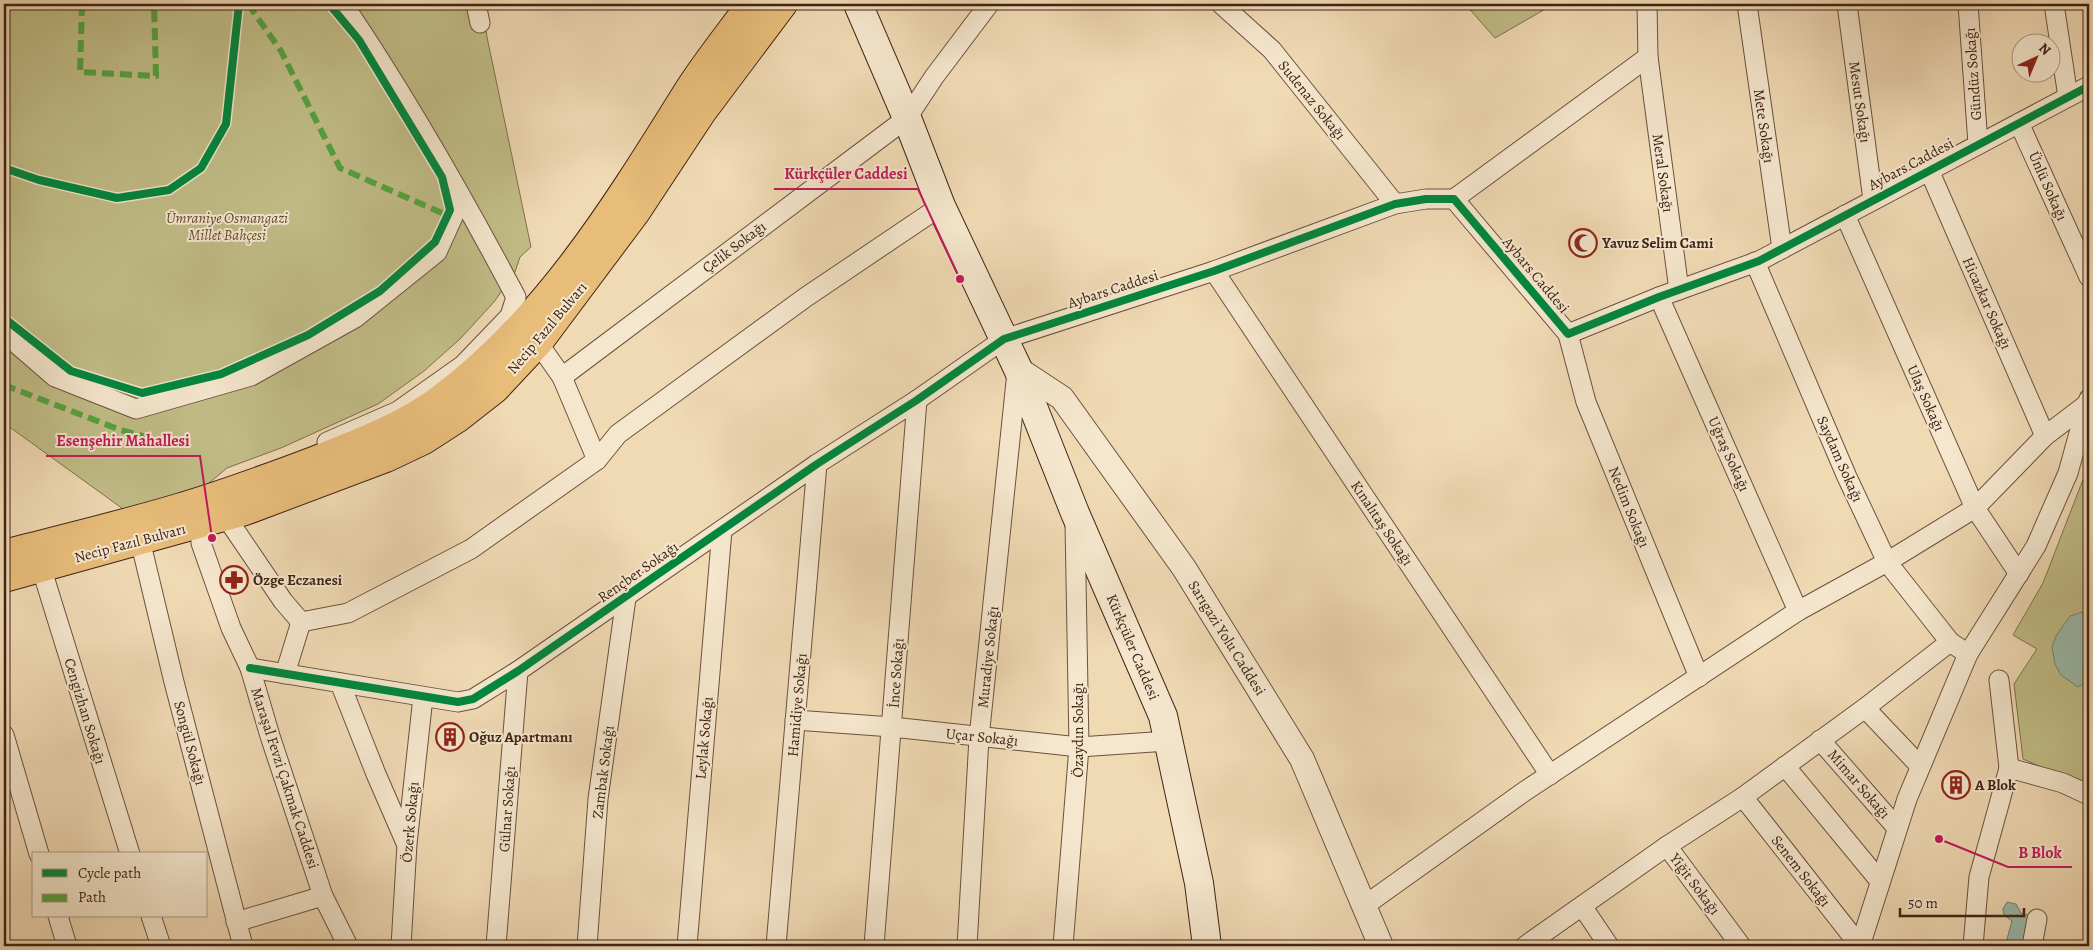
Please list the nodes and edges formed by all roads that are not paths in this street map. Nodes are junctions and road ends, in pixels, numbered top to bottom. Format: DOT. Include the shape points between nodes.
graph roads {
  1 [pos="343,4"];
  2 [pos="476,4"];
  3 [pos="751,4"];
  4 [pos="783,4"];
  5 [pos="858,4"];
  6 [pos="989,4"];
  7 [pos="1221,4"];
  8 [pos="1647,4"];
  9 [pos="1747,4"];
  10 [pos="1847,4"];
  11 [pos="1968,4"];
  12 [pos="2054,4"];
  13 [pos="480,23"];
  14 [pos="1648,57"];
  15 [pos="2089,86"];
  16 [pos="2068,97"];
  17 [pos="907,118"];
  18 [pos="2019,123"];
  19 [pos="1978,144"];
  20 [pos="1929,170"];
  21 [pos="461,199"];
  22 [pos="1454,199"];
  23 [pos="1873,200"];
  24 [pos="1395,204"];
  25 [pos="941,206"];
  26 [pos="1845,215"];
  27 [pos="1782,249"];
  28 [pos="1755,262"];
  29 [pos="1214,271"];
  30 [pos="2089,277"];
  31 [pos="1679,290"];
  32 [pos="1660,296"];
  33 [pos="4,333"];
  34 [pos="1568,334"];
  35 [pos="1004,339"];
  36 [pos="538,343"];
  37 [pos="1018,369"];
  38 [pos="562,377"];
  39 [pos="917,400"];
  40 [pos="2088,402"];
  41 [pos="2045,436"];
  42 [pos="597,460"];
  43 [pos="817,464"];
  44 [pos="1974,508"];
  45 [pos="213,512"];
  46 [pos="1075,513"];
  47 [pos="722,530"];
  48 [pos="140,540"];
  49 [pos="4,554"];
  50 [pos="1887,562"];
  51 [pos="41,567"];
  52 [pos="2019,574"];
  53 [pos="4,578"];
  54 [pos="626,598"];
  55 [pos="1798,611"];
  56 [pos="301,622"];
  57 [pos="1950,642"];
  58 [pos="1968,654"];
  59 [pos="250,668"];
  60 [pos="518,671"];
  61 [pos="284,674"];
  62 [pos="1699,677"];
  63 [pos="1999,680"];
  64 [pos="340,683"];
  65 [pos="423,697"];
  66 [pos="1865,708"];
  67 [pos="795,720"];
  68 [pos="892,728"];
  69 [pos="4,735"];
  70 [pos="979,738"];
  71 [pos="1820,740"];
  72 [pos="1168,741"];
  73 [pos="1079,747"];
  74 [pos="1785,766"];
  75 [pos="1920,766"];
  76 [pos="2009,768"];
  77 [pos="1550,775"];
  78 [pos="1743,796"];
  79 [pos="2089,796"];
  80 [pos="1897,828"];
  81 [pos="407,844"];
  82 [pos="1667,846"];
  83 [pos="39,852"];
  84 [pos="129,852"];
  85 [pos="1879,880"];
  86 [pos="323,896"];
  87 [pos="1364,906"];
  88 [pos="1582,906"];
  89 [pos="59,918"];
  90 [pos="152,918"];
  91 [pos="2036,919"];
  92 [pos="236,922"];
  93 [pos="67,946"];
  94 [pos="161,946"];
  95 [pos="242,946"];
  96 [pos="348,946"];
  97 [pos="401,946"];
  98 [pos="496,946"];
  99 [pos="587,946"];
  100 [pos="687,946"];
  101 [pos="776,946"];
  102 [pos="874,946"];
  103 [pos="967,946"];
  104 [pos="1063,946"];
  105 [pos="1207,946"];
  106 [pos="1381,946"];
  107 [pos="1525,946"];
  108 [pos="1610,946"];
  109 [pos="1741,946"];
  110 [pos="1860,946"];
  111 [pos="1973,946"];
  112 [pos="2032,946"];
  1 -- 21 [label="street" via="382,60"];
  2 -- 13 [label="street"];
  3 -- 45 [label="main road, Necip Fazıl Bulvarı" via="689,89 619,201 568,271 524,323 461,383 397,426 256,483"];
  4 -- 36 [label="main road, Necip Fazıl Bulvarı" via="702,112 636,212"];
  5 -- 17 [label="main road, Kürkçüler Caddesi"];
  6 -- 17 [label="street, Çelik Sokağı"];
  7 -- 24 [label="street, Sudenaz Sokağı" via="1272,50"];
  8 -- 14 [label="street, Meral Sokağı"];
  9 -- 27 [label="street, Mete Sokağı"];
  10 -- 23 [label="street, Mesut Sokağı"];
  11 -- 19 [label="street, Gündüz Sokağı"];
  12 -- 16 [label="street"];
  14 -- 22 [label="street"];
  14 -- 31 [label="street, Meral Sokağı"];
  15 -- 16 [label="street, Aybars Caddesi"];
  16 -- 18 [label="street, Aybars Caddesi"];
  17 -- 25 [label="main road, Kürkçüler Caddesi"];
  17 -- 38 [label="street, Çelik Sokağı"];
  18 -- 19 [label="street, Aybars Caddesi"];
  18 -- 30 [label="street, Ünlü Sokağı"];
  19 -- 20 [label="street, Aybars Caddesi"];
  20 -- 23 [label="street, Aybars Caddesi"];
  20 -- 41 [label="street, Hicazkar Sokağı"];
  21 -- 33 [label="street" via="437,252 370,306 251,376 232,382 136,409 55,377"];
  21 -- 45 [label="street" via="516,297 510,316 463,365 398,411 226,479"];
  22 -- 24 [label="street, Aybars Caddesi"];
  22 -- 34 [label="street, Aybars Caddesi"];
  23 -- 26 [label="street, Aybars Caddesi"];
  24 -- 29 [label="street, Aybars Caddesi"];
  25 -- 35 [label="main road, Kürkçüler Caddesi"];
  25 -- 42 [label="street" via="806,297 618,434"];
  26 -- 27 [label="street, Aybars Caddesi"];
  26 -- 44 [label="street, Ulaş Sokağı"];
  27 -- 28 [label="street, Aybars Caddesi"];
  28 -- 31 [label="street, Aybars Caddesi"];
  28 -- 50 [label="street, Saydam Sokağı"];
  29 -- 35 [label="street, Aybars Caddesi"];
  29 -- 77 [label="street, Kınalıtaş Sokağı"];
  31 -- 32 [label="street, Aybars Caddesi"];
  32 -- 34 [label="street, Aybars Caddesi"];
  32 -- 55 [label="street, Uğraş Sokağı"];
  34 -- 62 [label="street, Nedim Sokağı" via="1586,402"];
  35 -- 37 [label="main road, Kürkçüler Caddesi"];
  35 -- 39 [label="street, Rençber Sokağı"];
  36 -- 38 [label="street"];
  36 -- 45 [label="main road, Necip Fazıl Bulvarı" via="495,389 424,440 386,458 245,511"];
  37 -- 46 [label="main road, Kürkçüler Caddesi"];
  37 -- 70 [label="street, Muradiye Sokağı"];
  37 -- 87 [label="street, Sarıgazi Yolu Caddesi" via="1062,398 1184,568 1302,759"];
  38 -- 42 [label="street"];
  39 -- 43 [label="street, Rençber Sokağı"];
  39 -- 68 [label="street, İnce Sokağı"];
  40 -- 41 [label="street"];
  40 -- 52 [label="street" via="2068,474 2036,546"];
  41 -- 44 [label="street"];
  42 -- 56 [label="street" via="471,549 348,613"];
  43 -- 47 [label="street, Rençber Sokağı"];
  43 -- 67 [label="street, Hamidiye Sokağı"];
  44 -- 50 [label="street"];
  44 -- 52 [label="street, Ulaş Sokağı"];
  45 -- 48 [label="main road, Necip Fazıl Bulvarı"];
  45 -- 49 [label="main road, Necip Fazıl Bulvarı" via="178,508"];
  45 -- 56 [label="street"];
  45 -- 59 [label="street, Maraşal Fevzi Çakmak Caddesi" via="201,543 231,628"];
  46 -- 72 [label="main road, Kürkçüler Caddesi" via="1163,716"];
  46 -- 73 [label="street, Özaydın Sokağı"];
  47 -- 54 [label="street, Rençber Sokağı"];
  47 -- 100 [label="street, Leylak Sokağı"];
  48 -- 51 [label="main road, Necip Fazıl Bulvarı"];
  48 -- 92 [label="street, Songül Sokağı"];
  50 -- 55 [label="street"];
  50 -- 57 [label="street, Saydam Sokağı"];
  51 -- 53 [label="main road, Necip Fazıl Bulvarı"];
  51 -- 84 [label="street, Cengizhan Sokağı"];
  52 -- 58 [label="street"];
  54 -- 60 [label="street, Rençber Sokağı"];
  54 -- 99 [label="street, Zambak Sokağı" via="598,799"];
  55 -- 62 [label="street"];
  56 -- 61 [label="street"];
  57 -- 58 [label="street, Saydam Sokağı"];
  57 -- 66 [label="street"];
  58 -- 75 [label="street"];
  59 -- 61 [label="street, Rençber Sokağı"];
  59 -- 86 [label="street, Maraşal Fevzi Çakmak Caddesi"];
  60 -- 65 [label="street, Rençber Sokağı" via="473,699 458,702"];
  60 -- 98 [label="street, Gülnar Sokağı"];
  61 -- 64 [label="street, Rençber Sokağı"];
  62 -- 77 [label="street"];
  63 -- 76 [label="street"];
  64 -- 65 [label="street, Rençber Sokağı"];
  64 -- 81 [label="street"];
  65 -- 81 [label="street, Özerk Sokağı"];
  66 -- 71 [label="street"];
  66 -- 75 [label="street"];
  67 -- 68 [label="street, Uçar Sokağı"];
  67 -- 101 [label="street, Hamidiye Sokağı"];
  68 -- 70 [label="street, Uçar Sokağı"];
  68 -- 102 [label="street, İnce Sokağı"];
  69 -- 83 [label="street"];
  70 -- 73 [label="street, Uçar Sokağı"];
  70 -- 103 [label="street, Muradiye Sokağı"];
  71 -- 74 [label="street"];
  71 -- 80 [label="street, Mimar Sokağı"];
  72 -- 73 [label="street, Uçar Sokağı"];
  72 -- 105 [label="main road, Kürkçüler Caddesi" via="1199,883"];
  73 -- 104 [label="street, Özaydın Sokağı"];
  74 -- 78 [label="street"];
  74 -- 85 [label="street"];
  75 -- 80 [label="street"];
  76 -- 79 [label="street" via="2063,783"];
  76 -- 111 [label="street" via="1979,877"];
  77 -- 87 [label="street"];
  78 -- 82 [label="street"];
  78 -- 110 [label="street, Senem Sokağı"];
  80 -- 85 [label="street"];
  81 -- 97 [label="street, Özerk Sokağı"];
  82 -- 88 [label="street"];
  82 -- 109 [label="street, Yiğit Sokağı"];
  85 -- 110 [label="street"];
  86 -- 92 [label="street"];
  86 -- 96 [label="street, Maraşal Fevzi Çakmak Caddesi"];
  87 -- 106 [label="street, Sarıgazi Yolu Caddesi"];
  88 -- 107 [label="street"];
  88 -- 108 [label="street"];
  89 -- 93 [label="street"];
  90 -- 94 [label="street"];
  91 -- 112 [label="street"];
  92 -- 95 [label="street, Songül Sokağı"];
}
